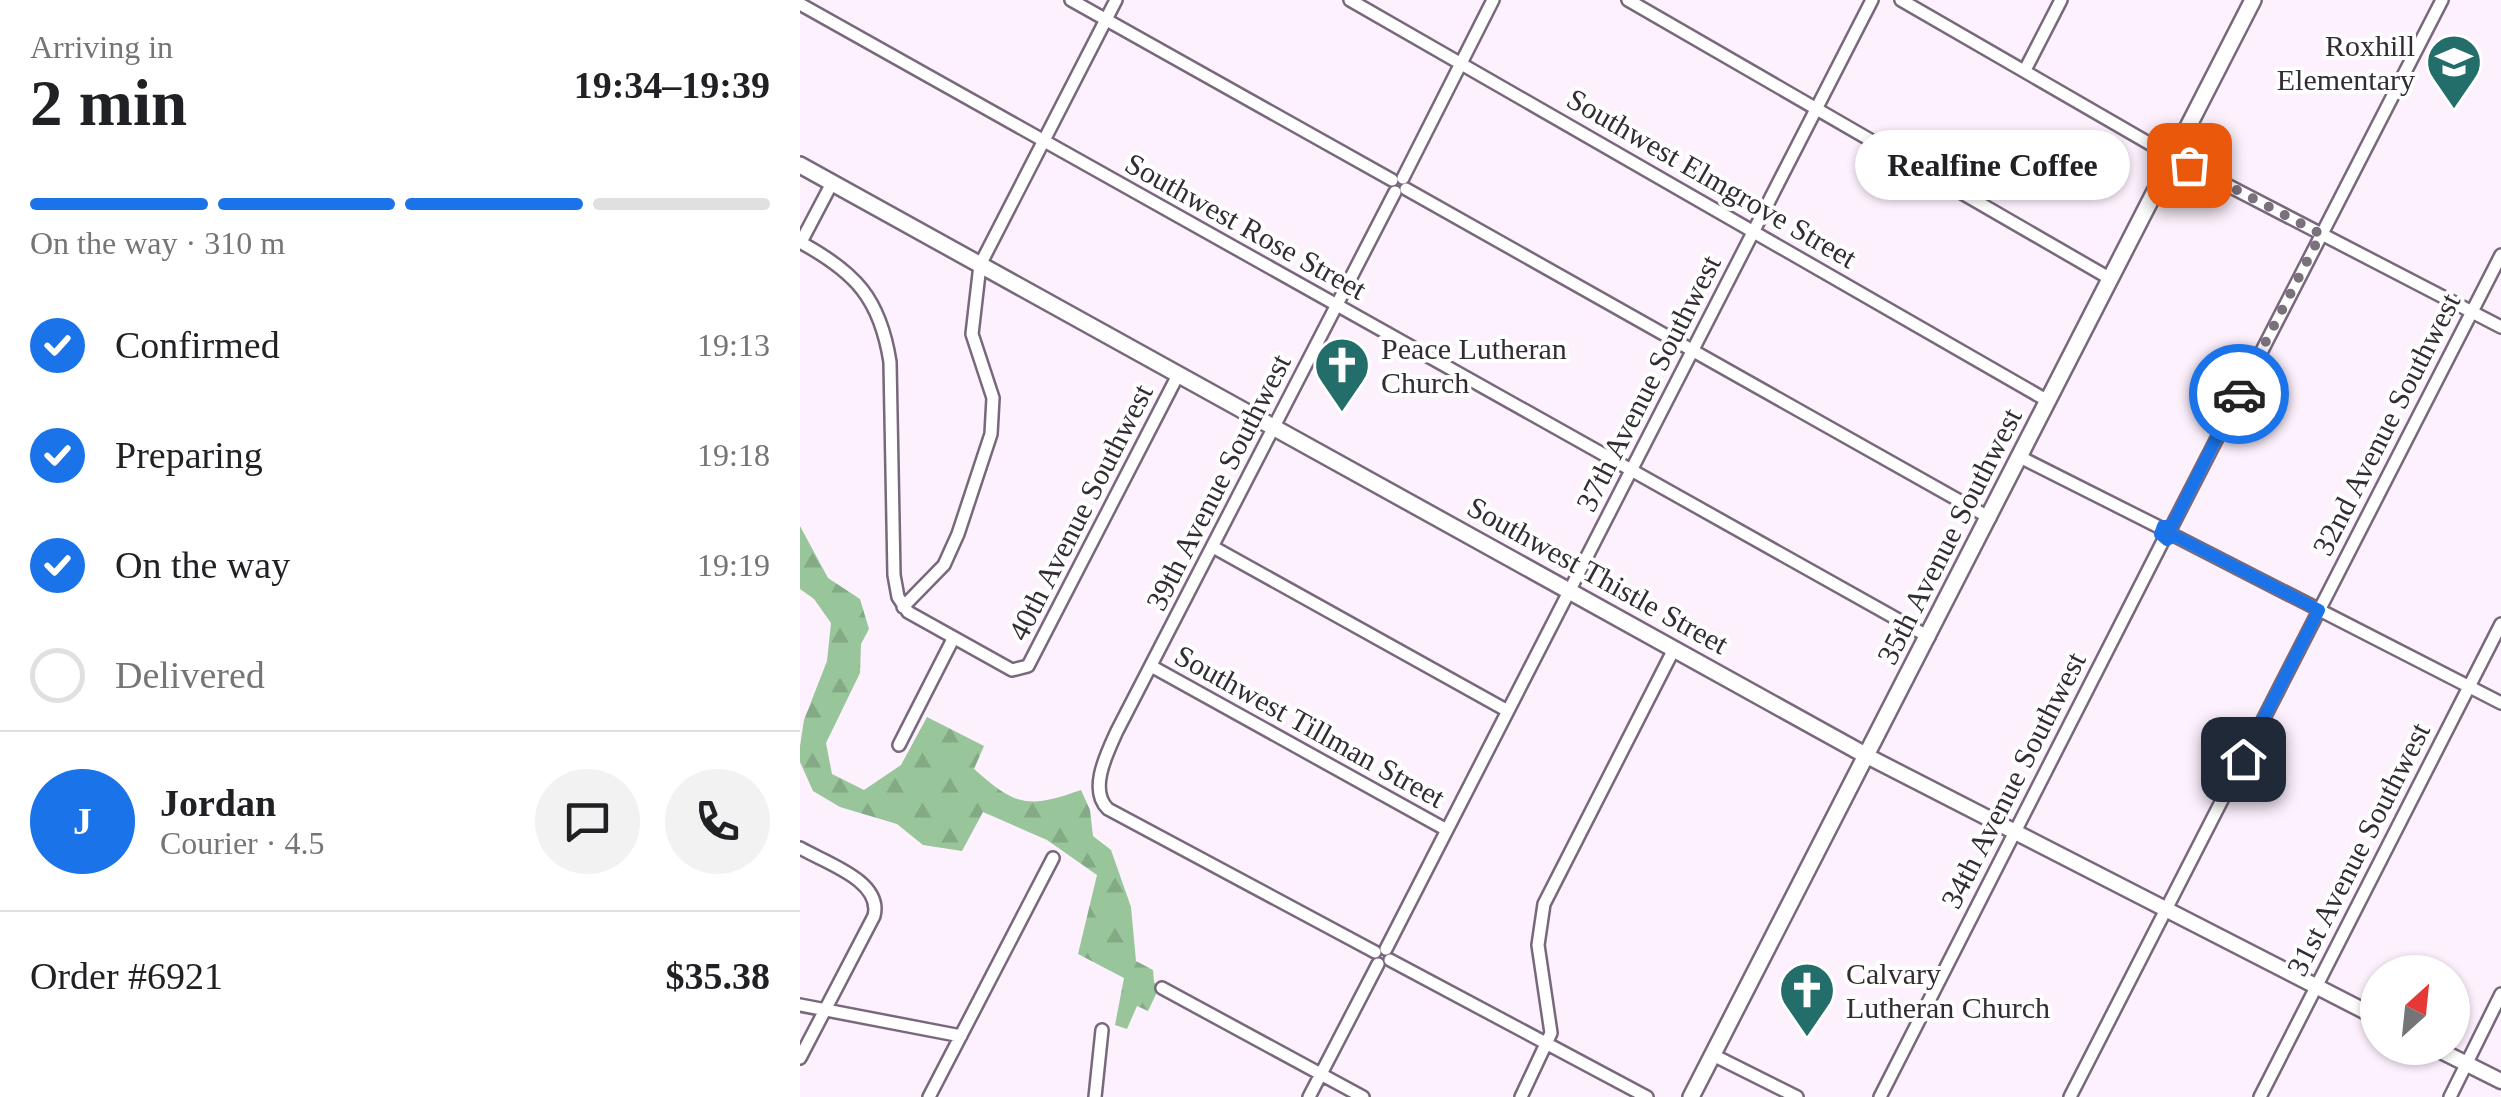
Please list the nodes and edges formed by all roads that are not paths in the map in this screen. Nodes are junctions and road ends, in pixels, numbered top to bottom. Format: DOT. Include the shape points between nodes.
graph roads {
  1 [pos="1072,0"];
  2 [pos="1116,0"];
  3 [pos="1350,0"];
  4 [pos="1494,0"];
  5 [pos="1628,0"];
  6 [pos="1872,0"];
  7 [pos="1901,0"];
  8 [pos="2062,0"];
  9 [pos="2253,0"];
  10 [pos="2442,0"];
  11 [pos="800,4"];
  12 [pos="1106,19"];
  13 [pos="1462,63"];
  14 [pos="2024,70"];
  15 [pos="1816,108"];
  16 [pos="1043,140"];
  17 [pos="2171,156"];
  18 [pos="800,165"];
  19 [pos="832,183"];
  20 [pos="1399,185"];
  21 [pos="1754,231"];
  22 [pos="2321,234"];
  23 [pos="800,242"];
  24 [pos="2501,254"];
  25 [pos="980,265"];
  26 [pos="2109,278"];
  27 [pos="1336,306"];
  28 [pos="2472,312"];
  29 [pos="2501,326"];
  30 [pos="1693,349"];
  31 [pos="1178,375"];
  32 [pos="2048,401"];
  33 [pos="1274,427"];
  34 [pos="2020,456"];
  35 [pos="1632,470"];
  36 [pos="1990,518"];
  37 [pos="2168,532"];
  38 [pos="1213,546"];
  39 [pos="1569,590"];
  40 [pos="903,607"];
  41 [pos="2319,610"];
  42 [pos="2501,624"];
  43 [pos="1929,637"];
  44 [pos="953,639"];
  45 [pos="1674,649"];
  46 [pos="1151,666"];
  47 [pos="2469,687"];
  48 [pos="2501,703"];
  49 [pos="1506,710"];
  50 [pos="899,745"];
  51 [pos="1867,756"];
  52 [pos="1446,829"];
  53 [pos="2014,832"];
  54 [pos="800,848"];
  55 [pos="1053,858"];
  56 [pos="2166,910"];
  57 [pos="1382,956"];
  58 [pos="2316,986"];
  59 [pos="1162,988"];
  60 [pos="2501,994"];
  61 [pos="800,1005"];
  62 [pos="824,1009"];
  63 [pos="2360,1009"];
  64 [pos="1102,1030"];
  65 [pos="961,1036"];
  66 [pos="1548,1044"];
  67 [pos="1714,1055"];
  68 [pos="2470,1056"];
  69 [pos="800,1058"];
  70 [pos="2466,1065"];
  71 [pos="2468,1065"];
  72 [pos="1321,1074"];
  73 [pos="2501,1081"];
  74 [pos="928,1097"];
  75 [pos="1095,1097"];
  76 [pos="1310,1097"];
  77 [pos="1363,1097"];
  78 [pos="1521,1097"];
  79 [pos="1647,1097"];
  80 [pos="1692,1097"];
  81 [pos="1797,1097"];
  82 [pos="1880,1097"];
  83 [pos="2070,1097"];
  84 [pos="2260,1097"];
  85 [pos="2450,1097"];
  1 -- 12 [label="street"];
  2 -- 12 [label="street"];
  3 -- 13 [label="street, Southwest Elmgrove Street"];
  4 -- 13 [label="street, 39th Avenue Southwest"];
  5 -- 15 [label="street"];
  6 -- 15 [label="street, 37th Avenue Southwest"];
  7 -- 14 [label="street"];
  8 -- 14 [label="street"];
  9 -- 17 [label="main road, 35th Avenue Southwest"];
  10 -- 22 [label="street, 34th Avenue Southwest"];
  11 -- 16 [label="street, Southwest Rose Street"];
  12 -- 16 [label="street"];
  12 -- 20 [label="street"];
  13 -- 20 [label="street, 39th Avenue Southwest"];
  13 -- 21 [label="street, Southwest Elmgrove Street"];
  14 -- 17 [label="street"];
  15 -- 21 [label="street, 37th Avenue Southwest"];
  15 -- 26 [label="street"];
  16 -- 25 [label="street"];
  16 -- 27 [label="street, Southwest Rose Street"];
  17 -- 22 [label="street"];
  17 -- 26 [label="main road, 35th Avenue Southwest"];
  18 -- 19 [label="main road, Southwest Thistle Street"];
  19 -- 23 [label="street"];
  19 -- 25 [label="main road, Southwest Thistle Street"];
  20 -- 27 [label="street, 39th Avenue Southwest"];
  20 -- 30 [label="street"];
  21 -- 30 [label="street, 37th Avenue Southwest"];
  21 -- 32 [label="street, Southwest Elmgrove Street"];
  22 -- 28 [label="street"];
  22 -- 37 [label="street, 34th Avenue Southwest"];
  23 -- 40 [label="street" via="859,284 886,338 894,575"];
  24 -- 28 [label="street, 32nd Avenue Southwest"];
  25 -- 31 [label="main road, Southwest Thistle Street"];
  25 -- 40 [label="street" via="972,334 993,398 991,434 944,565"];
  26 -- 32 [label="main road, 35th Avenue Southwest"];
  27 -- 33 [label="street, 39th Avenue Southwest"];
  27 -- 35 [label="street, Southwest Rose Street"];
  28 -- 29 [label="street"];
  28 -- 41 [label="street, 32nd Avenue Southwest"];
  30 -- 35 [label="street, 37th Avenue Southwest"];
  30 -- 36 [label="street"];
  31 -- 33 [label="main road, Southwest Thistle Street"];
  31 -- 44 [label="street, 40th Avenue Southwest" via="1024,670"];
  32 -- 34 [label="main road, 35th Avenue Southwest"];
  33 -- 38 [label="street, 39th Avenue Southwest"];
  33 -- 39 [label="main road, Southwest Thistle Street"];
  34 -- 36 [label="main road, 35th Avenue Southwest"];
  34 -- 37 [label="street"];
  35 -- 39 [label="street, 37th Avenue Southwest"];
  35 -- 43 [label="street, Southwest Rose Street"];
  36 -- 43 [label="main road, 35th Avenue Southwest"];
  37 -- 41 [label="street"];
  37 -- 53 [label="street, 34th Avenue Southwest"];
  38 -- 46 [label="street, 39th Avenue Southwest"];
  38 -- 49 [label="street"];
  39 -- 45 [label="main road, Southwest Thistle Street"];
  39 -- 49 [label="street, 37th Avenue Southwest"];
  40 -- 44 [label="street"];
  41 -- 47 [label="street"];
  41 -- 56 [label="street, 32nd Avenue Southwest"];
  42 -- 47 [label="street, 31st Avenue Southwest"];
  43 -- 51 [label="main road, 35th Avenue Southwest"];
  44 -- 50 [label="street"];
  45 -- 51 [label="main road, Southwest Thistle Street"];
  45 -- 66 [label="street" via="1544,904 1538,946 1552,1028"];
  46 -- 52 [label="street, Southwest Tillman Street"];
  46 -- 57 [label="street, 39th Avenue Southwest" via="1107,753 1100,799"];
  47 -- 48 [label="street"];
  47 -- 58 [label="street, 31st Avenue Southwest"];
  49 -- 52 [label="street, 37th Avenue Southwest"];
  51 -- 53 [label="street, Southwest Thistle Street"];
  51 -- 67 [label="main road, 35th Avenue Southwest"];
  52 -- 57 [label="street, 37th Avenue Southwest"];
  53 -- 56 [label="street, Southwest Thistle Street"];
  53 -- 82 [label="street, 34th Avenue Southwest"];
  54 -- 62 [label="street" via="863,884 876,902"];
  55 -- 65 [label="street"];
  56 -- 58 [label="street, Southwest Thistle Street"];
  56 -- 83 [label="street, 32nd Avenue Southwest"];
  57 -- 66 [label="street"];
  57 -- 72 [label="street, 37th Avenue Southwest"];
  58 -- 63 [label="street, Southwest Thistle Street"];
  58 -- 84 [label="street, 31st Avenue Southwest"];
  59 -- 72 [label="street"];
  60 -- 68 [label="street"];
  61 -- 62 [label="street"];
  62 -- 65 [label="street"];
  62 -- 69 [label="street"];
  64 -- 75 [label="street"];
  65 -- 74 [label="street"];
  66 -- 78 [label="street"];
  66 -- 79 [label="street"];
  67 -- 80 [label="main road, 35th Avenue Southwest"];
  67 -- 81 [label="street"];
  70 -- 85 [label="street"];
  71 -- 73 [label="street"];
  72 -- 76 [label="street, 37th Avenue Southwest"];
  72 -- 77 [label="street"];
}
